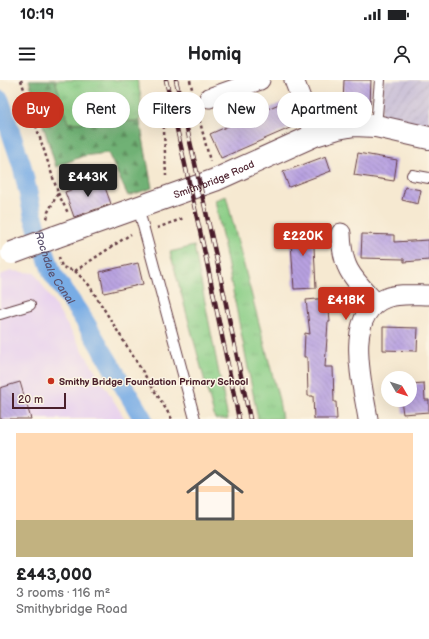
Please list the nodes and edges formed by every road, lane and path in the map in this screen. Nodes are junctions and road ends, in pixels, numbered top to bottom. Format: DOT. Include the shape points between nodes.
graph roads {
  1 [pos="20,80"];
  2 [pos="190,80"];
  3 [pos="260,80"];
  4 [pos="294,80"];
  5 [pos="380,80"];
  6 [pos="196,92"];
  7 [pos="205,99"];
  8 [pos="376,126"];
  9 [pos="205,127"];
  10 [pos="164,128"];
  11 [pos="315,135"];
  12 [pos="429,138"];
  13 [pos="412,176"];
  14 [pos="429,178"];
  15 [pos="215,180"];
  16 [pos="58,193"];
  17 [pos="168,197"];
  18 [pos="138,207"];
  19 [pos="65,216"];
  20 [pos="184,218"];
  21 [pos="162,226"];
  22 [pos="145,231"];
  23 [pos="341,234"];
  24 [pos="54,239"];
  25 [pos="6,255"];
  26 [pos="75,271"];
  27 [pos="429,295"];
  28 [pos="376,303"];
  29 [pos="30,305"];
  30 [pos="0,314"];
  31 [pos="172,419"];
  32 [pos="195,419"];
  33 [pos="368,419"];
  1 -- 16 [label="path"];
  2 -- 6 [label="path"];
  3 -- 7 [label="street"];
  4 -- 11 [label="street"];
  5 -- 8 [label="lane"];
  8 -- 11 [label="street, Smithybridge Road" via="354,125"];
  8 -- 12 [label="street, Smithybridge Road"];
  9 -- 15 [label="path"];
  10 -- 17 [label="path"];
  11 -- 15 [label="street, Smithybridge Road"];
  13 -- 14 [label="lane"];
  15 -- 17 [label="street, Smithybridge Road"];
  16 -- 19 [label="path" via="69,215"];
  16 -- 24 [label="path" via="48,212 47,221"];
  17 -- 18 [label="street, Smithybridge Road"];
  18 -- 22 [label="lane"];
  18 -- 24 [label="street, Smithybridge Road"];
  20 -- 21 [label="path"];
  22 -- 26 [label="path" via="133,233"];
  22 -- 32 [label="lane"];
  23 -- 28 [label="street" via="343,260 354,278"];
  24 -- 25 [label="street, Smithybridge Road, bridge"];
  24 -- 26 [label="path" via="62,267"];
  26 -- 31 [label="path" via="89,285"];
  27 -- 28 [label="street" via="395,295"];
  28 -- 33 [label="street" via="366,314 359,328 358,360"];
  29 -- 30 [label="lane"];
}
